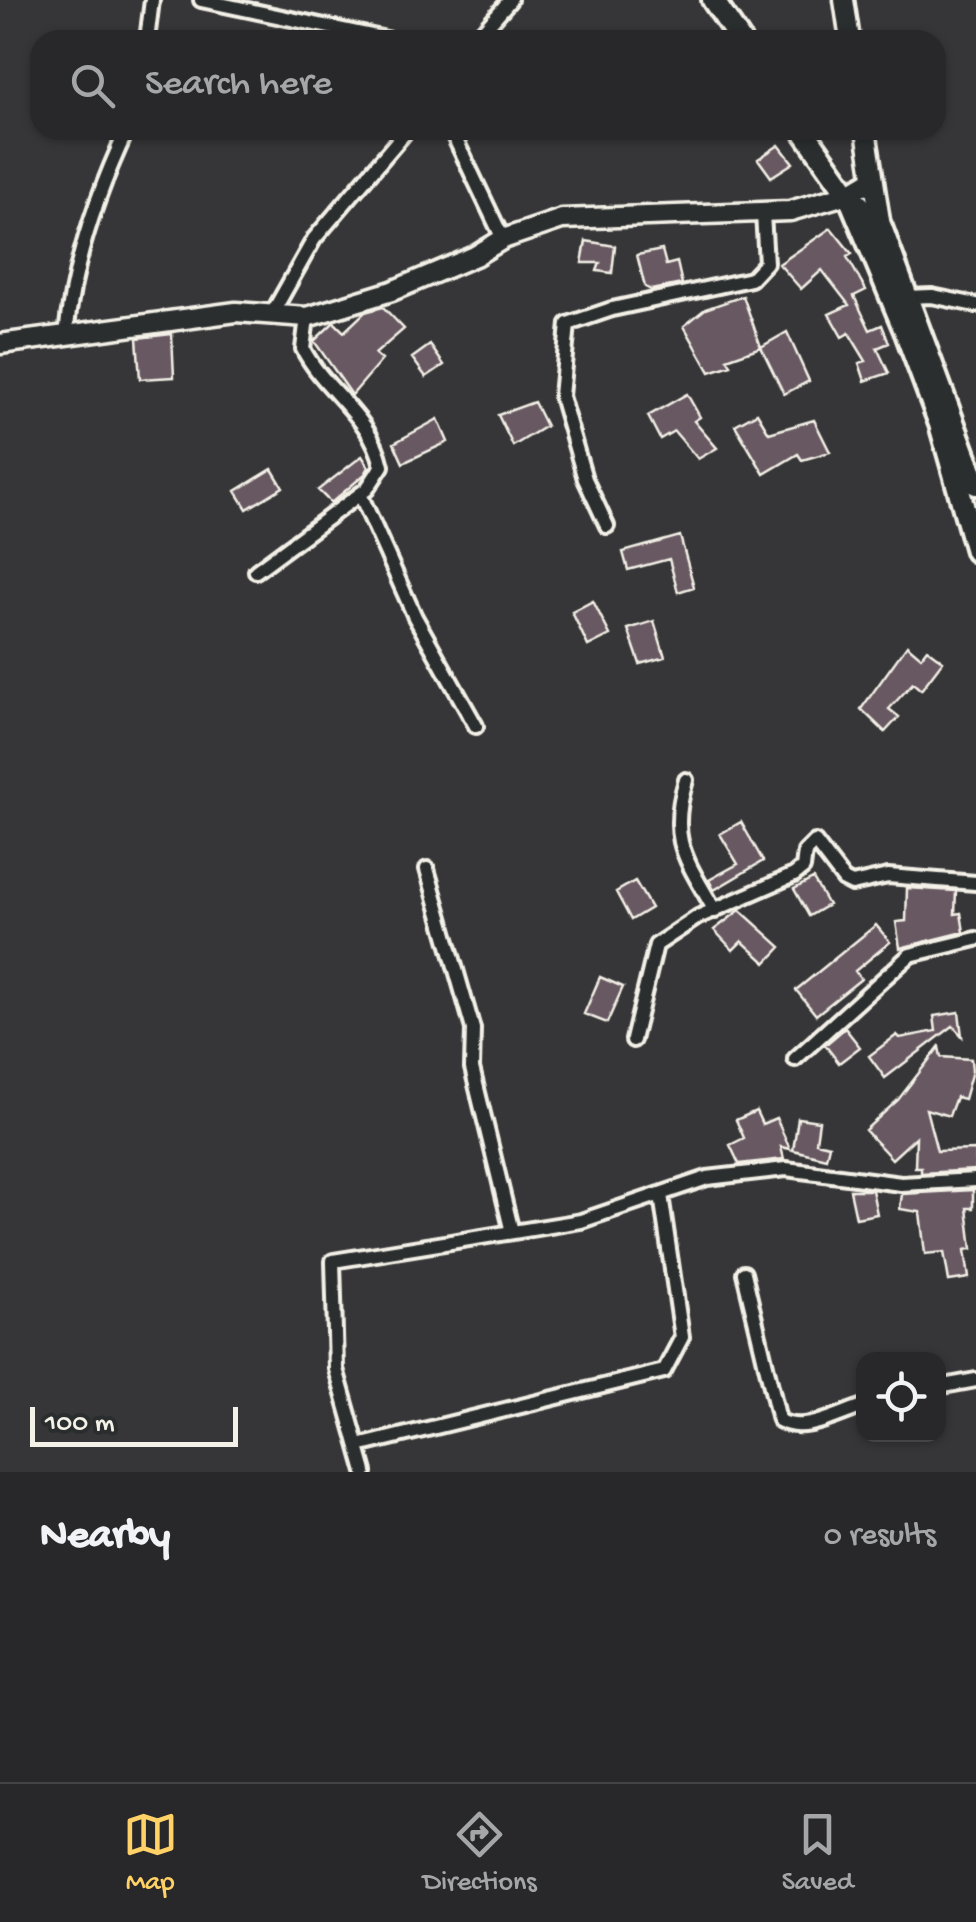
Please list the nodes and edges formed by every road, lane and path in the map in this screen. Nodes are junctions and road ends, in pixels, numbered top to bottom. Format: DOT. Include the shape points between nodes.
graph roads {
  1 [pos="152,0"];
  2 [pos="202,0"];
  3 [pos="510,0"];
  4 [pos="714,0"];
  5 [pos="844,0"];
  6 [pos="148,30"];
  7 [pos="344,30"];
  8 [pos="484,30"];
  9 [pos="734,30"];
  10 [pos="848,30"];
  11 [pos="122,140"];
  12 [pos="398,140"];
  13 [pos="456,140"];
  14 [pos="810,140"];
  15 [pos="867,140"];
  16 [pos="873,178"];
  17 [pos="848,194"];
  18 [pos="763,214"];
  19 [pos="880,226"];
  20 [pos="503,239"];
  21 [pos="907,297"];
  22 [pos="976,305"];
  23 [pos="274,312"];
  24 [pos="306,317"];
  25 [pos="66,336"];
  26 [pos="0,344"];
  27 [pos="976,484"];
  28 [pos="360,494"];
  29 [pos="607,526"];
  30 [pos="976,551"];
  31 [pos="256,572"];
  32 [pos="476,726"];
  33 [pos="686,780"];
  34 [pos="427,869"];
  35 [pos="976,883"];
  36 [pos="715,911"];
  37 [pos="976,940"];
  38 [pos="632,1040"];
  39 [pos="796,1059"];
  40 [pos="976,1180"];
  41 [pos="661,1195"];
  42 [pos="512,1232"];
  43 [pos="744,1273"];
  44 [pos="976,1380"];
  45 [pos="946,1385"];
  46 [pos="856,1409"];
  47 [pos="358,1446"];
  48 [pos="365,1472"];
  1 -- 6 [label="street"];
  2 -- 7 [label="street"];
  3 -- 8 [label="street"];
  4 -- 9 [label="main road"];
  5 -- 10 [label="street"];
  11 -- 25 [label="street" via="71,277"];
  12 -- 23 [label="street" via="314,239"];
  13 -- 20 [label="street"];
  14 -- 17 [label="main road"];
  15 -- 16 [label="street"];
  16 -- 17 [label="street"];
  16 -- 19 [label="street"];
  17 -- 18 [label="street"];
  17 -- 19 [label="main road"];
  17 -- 30 [label="main road" via="940,424"];
  18 -- 20 [label="street" via="592,214"];
  18 -- 29 [label="street" via="766,263 751,278 568,324 562,396 585,479"];
  19 -- 21 [label="main road"];
  20 -- 24 [label="street" via="408,284"];
  21 -- 22 [label="street"];
  21 -- 27 [label="main road"];
  23 -- 24 [label="street"];
  23 -- 25 [label="street"];
  24 -- 28 [label="street" via="303,349 310,362 378,446 378,477"];
  25 -- 26 [label="street"];
  28 -- 31 [label="street"];
  28 -- 32 [label="street" via="401,588"];
  33 -- 36 [label="street" via="675,817 683,854"];
  34 -- 42 [label="street" via="473,1029 472,1068"];
  35 -- 36 [label="street" via="888,876 852,884 815,842 794,876"];
  36 -- 38 [label="street" via="656,945"];
  37 -- 39 [label="street" via="910,955"];
  40 -- 41 [label="street" via="901,1184 786,1169 707,1178"];
  41 -- 42 [label="street" via="581,1221"];
  41 -- 47 [label="street" via="682,1337 664,1371"];
  42 -- 47 [label="street" via="333,1261 336,1369"];
  43 -- 46 [label="street" via="779,1420 804,1426"];
  44 -- 45 [label="street"];
  47 -- 48 [label="street"];
}
